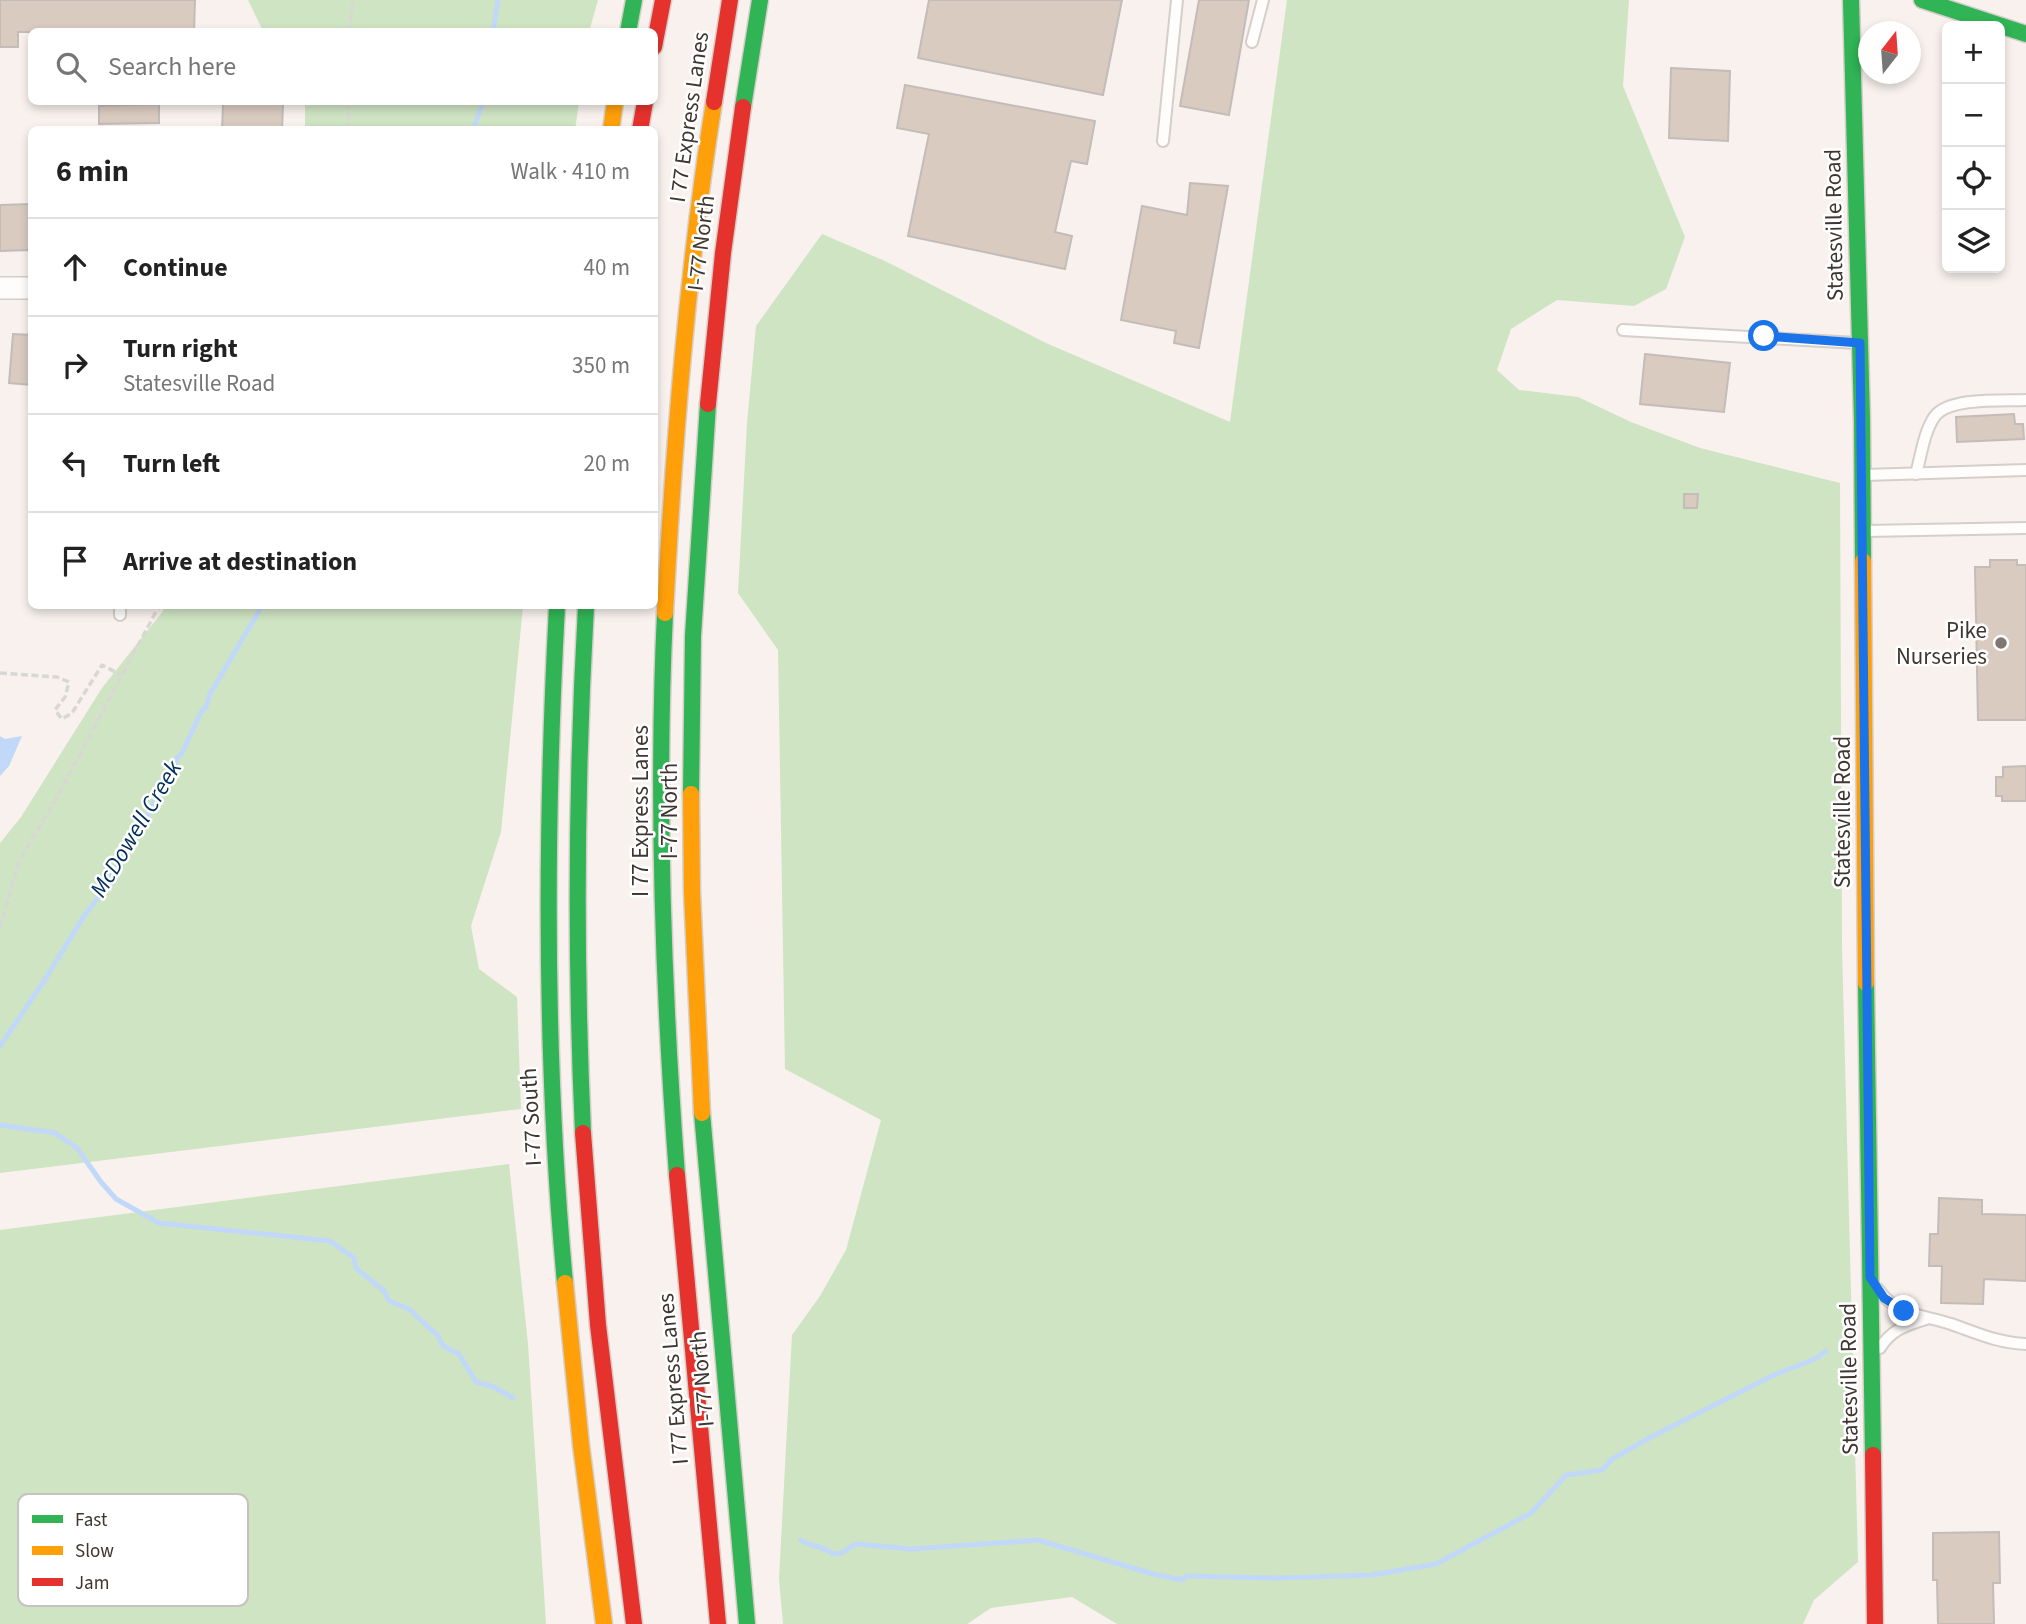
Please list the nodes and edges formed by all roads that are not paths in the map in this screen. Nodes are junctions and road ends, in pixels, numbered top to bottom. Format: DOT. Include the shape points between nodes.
graph roads {
  1 [pos="634,0"];
  2 [pos="663,0"];
  3 [pos="730,0"];
  4 [pos="760,0"];
  5 [pos="1177,0"];
  6 [pos="1263,0"];
  7 [pos="1851,0"];
  8 [pos="1922,0"];
  9 [pos="629,28"];
  10 [pos="658,28"];
  11 [pos="2026,34"];
  12 [pos="1252,42"];
  13 [pos="615,105"];
  14 [pos="644,105"];
  15 [pos="612,126"];
  16 [pos="641,126"];
  17 [pos="1163,141"];
  18 [pos="0,288"];
  19 [pos="28,288"];
  20 [pos="1623,330"];
  21 [pos="1860,343"];
  22 [pos="2026,400"];
  23 [pos="2026,470"];
  24 [pos="1916,474"];
  25 [pos="1863,475"];
  26 [pos="2026,528"];
  27 [pos="1863,531"];
  28 [pos="557,609"];
  29 [pos="586,609"];
  30 [pos="1870,1277"];
  31 [pos="1926,1319"];
  32 [pos="2026,1344"];
  33 [pos="1872,1363"];
  34 [pos="604,1624"];
  35 [pos="634,1624"];
  36 [pos="718,1624"];
  37 [pos="747,1624"];
  38 [pos="1875,1624"];
  1 -- 9 [label="main road"];
  2 -- 10 [label="main road, I 77 Express Lanes"];
  3 -- 36 [label="main road, I 77 Express Lanes" via="706,150 684,342 669,535 662,730 667,1020"];
  4 -- 37 [label="main road, I-77 North" via="733,168 713,345 698,537 691,730 696,1018"];
  5 -- 17 [label="lane"];
  6 -- 12 [label="lane"];
  7 -- 21 [label="main road, Statesville Road"];
  8 -- 11 [label="main road"];
  13 -- 15 [label="main road"];
  14 -- 16 [label="main road, I 77 Express Lanes"];
  18 -- 19 [label="street"];
  20 -- 21 [label="lane"];
  21 -- 25 [label="main road, Statesville Road"];
  22 -- 24 [label="lane" via="1942,409 1934,418"];
  23 -- 24 [label="lane"];
  24 -- 25 [label="lane"];
  25 -- 27 [label="main road, Statesville Road"];
  26 -- 27 [label="lane"];
  27 -- 30 [label="main road, Statesville Road"];
  28 -- 34 [label="main road, I-77 South" via="548,834 550,1050 570,1341"];
  29 -- 35 [label="main road" via="577,848 583,1132 599,1338"];
  30 -- 31 [label="lane" via="1884,1298"];
  30 -- 33 [label="main road, Statesville Road"];
  31 -- 32 [label="lane" via="2008,1344"];
  31 -- 33 [label="lane" via="1903,1325 1887,1337"];
  33 -- 38 [label="main road, Statesville Road"];
}
